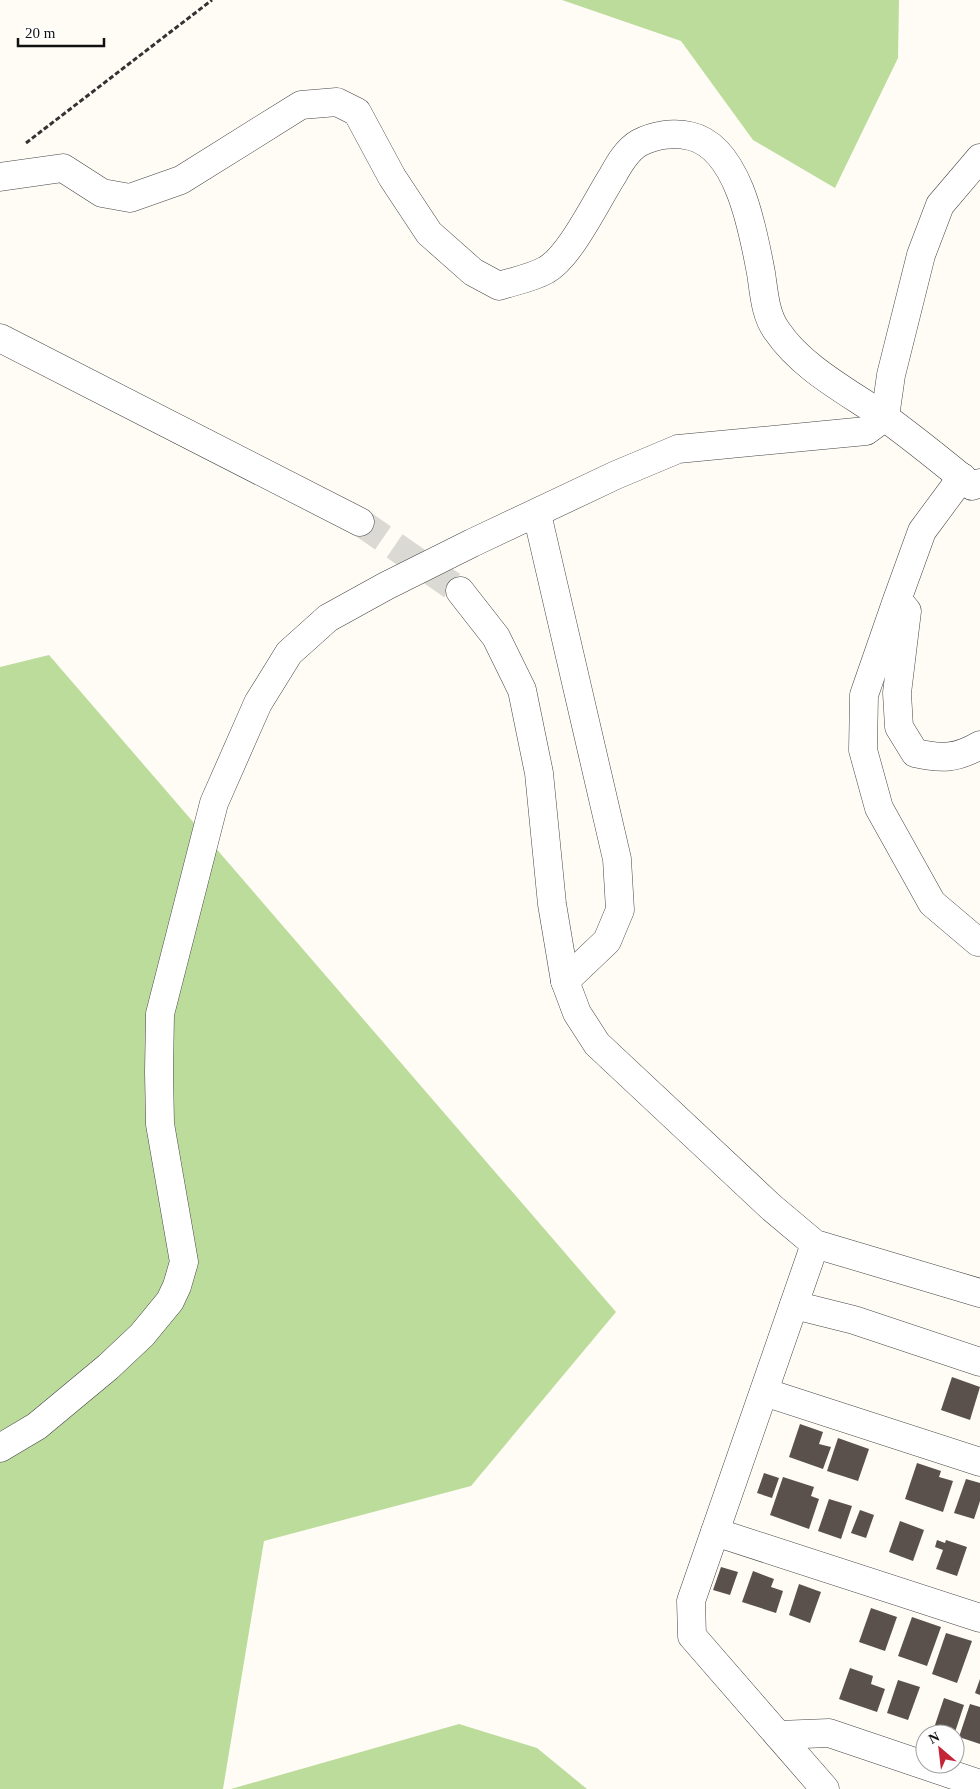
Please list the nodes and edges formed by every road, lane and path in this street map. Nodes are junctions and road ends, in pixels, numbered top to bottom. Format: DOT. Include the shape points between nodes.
graph roads {
  1 [pos="212,0"];
  2 [pos="19,149"];
  3 [pos="980,158"];
  4 [pos="0,177"];
  5 [pos="0,338"];
  6 [pos="885,418"];
  7 [pos="971,480"];
  8 [pos="537,514"];
  9 [pos="360,522"];
  10 [pos="460,590"];
  11 [pos="897,600"];
  12 [pos="980,745"];
  13 [pos="978,942"];
  14 [pos="565,981"];
  15 [pos="816,1244"];
  16 [pos="980,1293"];
  17 [pos="794,1304"];
  18 [pos="980,1362"];
  19 [pos="764,1392"];
  20 [pos="0,1448"];
  21 [pos="980,1462"];
  22 [pos="715,1532"];
  23 [pos="980,1618"];
  24 [pos="778,1735"];
  25 [pos="980,1784"];
  26 [pos="825,1789"];
  1 -- 2 [label="path"];
  3 -- 6 [label="street" via="940,205 921,255 891,375"];
  4 -- 6 [label="street" via="63,168 102,193 130,198 181,180 301,105 337,102 357,112 392,177 429,233 473,272 499,286 546,270 565,253 622,160 637,144 676,133 696,138 715,148 738,186 754,237 768,312 776,331 808,363"];
  5 -- 9 [label="street"];
  6 -- 7 [label="street"];
  6 -- 8 [label="street" via="866,431 678,449"];
  7 -- 11 [label="street" via="922,532"];
  8 -- 14 [label="street" via="617,859 620,910 608,941"];
  8 -- 20 [label="street" via="472,543 328,618 289,653 258,703 214,803 160,1014 160,1124 184,1262 177,1286 170,1302 142,1335 108,1367 37,1426"];
  10 -- 14 [label="street" via="496,637 522,690 539,773 552,904"];
  11 -- 12 [label="street" via="907,611 897,694 898,727 915,753 939,758 968,752"];
  11 -- 13 [label="street" via="864,695 863,750 879,808 932,903"];
  14 -- 15 [label="street" via="577,1013 596,1044 771,1207"];
  15 -- 16 [label="street"];
  15 -- 17 [label="street"];
  17 -- 18 [label="street" via="854,1320"];
  17 -- 19 [label="street"];
  19 -- 21 [label="street"];
  19 -- 22 [label="street"];
  22 -- 23 [label="street"];
  22 -- 24 [label="street" via="691,1601 692,1636"];
  24 -- 25 [label="street" via="829,1733"];
  24 -- 26 [label="street"];
}
